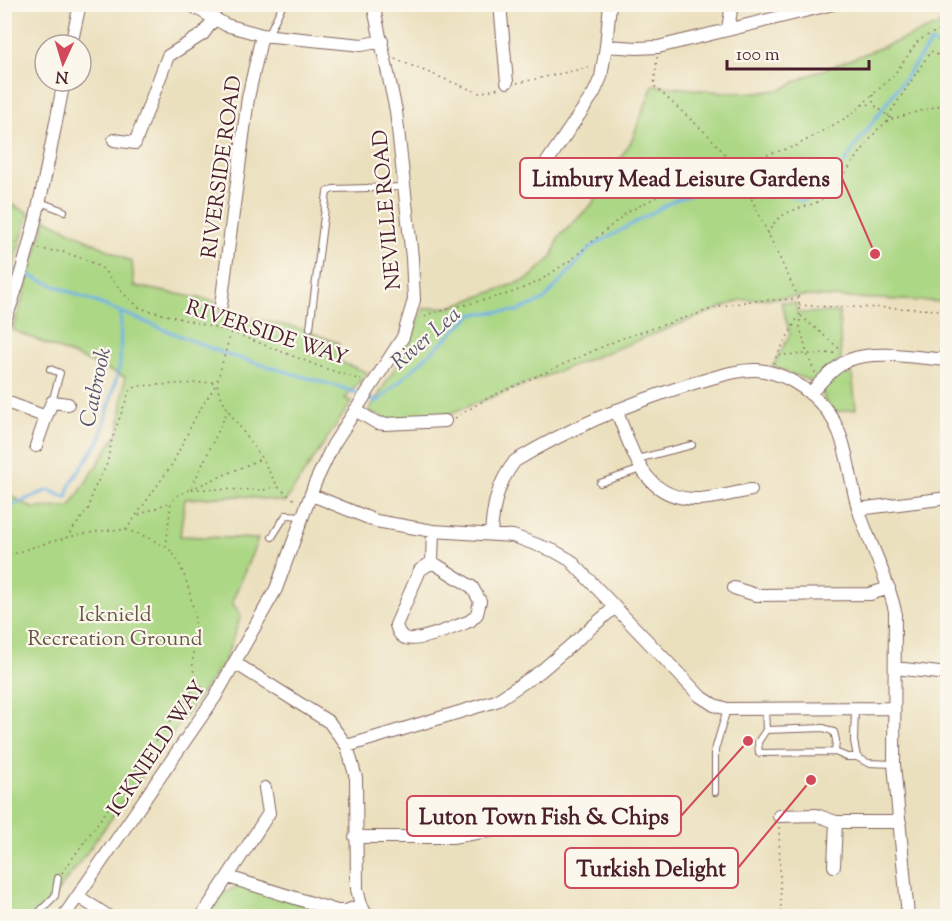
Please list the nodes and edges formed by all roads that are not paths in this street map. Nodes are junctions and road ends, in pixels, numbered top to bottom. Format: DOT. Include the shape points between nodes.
graph roads {
  1 [pos="80,4"];
  2 [pos="189,4"];
  3 [pos="283,4"];
  4 [pos="374,4"];
  5 [pos="500,4"];
  6 [pos="610,4"];
  7 [pos="732,4"];
  8 [pos="833,4"];
  9 [pos="214,19"];
  10 [pos="728,29"];
  11 [pos="74,33"];
  12 [pos="265,36"];
  13 [pos="382,41"];
  14 [pos="606,46"];
  15 [pos="507,82"];
  16 [pos="62,93"];
  17 [pos="114,140"];
  18 [pos="534,181"];
  19 [pos="405,187"];
  20 [pos="39,202"];
  21 [pos="64,211"];
  22 [pos="221,306"];
  23 [pos="4,323"];
  24 [pos="310,328"];
  25 [pos="948,360"];
  26 [pos="50,369"];
  27 [pos="810,394"];
  28 [pos="4,401"];
  29 [pos="52,402"];
  30 [pos="68,404"];
  31 [pos="359,405"];
  32 [pos="616,410"];
  33 [pos="46,417"];
  34 [pos="445,421"];
  35 [pos="692,445"];
  36 [pos="36,446"];
  37 [pos="639,464"];
  38 [pos="600,483"];
  39 [pos="751,490"];
  40 [pos="312,495"];
  41 [pos="948,498"];
  42 [pos="858,509"];
  43 [pos="305,513"];
  44 [pos="434,531"];
  45 [pos="491,534"];
  46 [pos="272,537"];
  47 [pos="432,562"];
  48 [pos="734,588"];
  49 [pos="890,588"];
  50 [pos="614,608"];
  51 [pos="235,663"];
  52 [pos="895,668"];
  53 [pos="948,674"];
  54 [pos="855,708"];
  55 [pos="893,708"];
  56 [pos="727,709"];
  57 [pos="765,710"];
  58 [pos="766,730"];
  59 [pos="347,746"];
  60 [pos="835,752"];
  61 [pos="857,757"];
  62 [pos="894,764"];
  63 [pos="265,788"];
  64 [pos="715,792"];
  65 [pos="779,816"];
  66 [pos="573,821"];
  67 [pos="544,822"];
  68 [pos="836,822"];
  69 [pos="900,822"];
  70 [pos="355,837"];
  71 [pos="834,866"];
  72 [pos="228,877"];
  73 [pos="58,878"];
  74 [pos="78,897"];
  75 [pos="364,911"];
  76 [pos="35,916"];
  77 [pos="64,916"];
  78 [pos="108,916"];
  79 [pos="202,916"];
  80 [pos="908,916"];
  1 -- 11 [label="street"];
  2 -- 9 [label="street"];
  3 -- 12 [label="lane"];
  4 -- 13 [label="street, NEVILLE ROAD"];
  5 -- 15 [label="street"];
  6 -- 14 [label="street"];
  7 -- 10 [label="street"];
  8 -- 10 [label="street"];
  9 -- 12 [label="street"];
  9 -- 17 [label="street" via="203,34 168,56 135,143"];
  10 -- 14 [label="street" via="658,47"];
  12 -- 13 [label="street" via="362,45"];
  12 -- 22 [label="street, RIVERSIDE ROAD" via="248,98"];
  13 -- 19 [label="street, NEVILLE ROAD"];
  14 -- 18 [label="street" via="594,93"];
  16 -- 20 [label="street"];
  19 -- 24 [label="lane" via="327,192"];
  19 -- 31 [label="street, NEVILLE ROAD" via="414,300 404,337 386,366 366,386"];
  20 -- 21 [label="lane"];
  20 -- 23 [label="street"];
  25 -- 27 [label="street" via="868,356 851,359"];
  26 -- 29 [label="lane" via="60,373"];
  27 -- 32 [label="street" via="782,376 755,370 657,394"];
  27 -- 42 [label="street" via="836,423"];
  28 -- 33 [label="street"];
  29 -- 30 [label="street"];
  29 -- 33 [label="street"];
  31 -- 34 [label="street" via="377,423"];
  31 -- 40 [label="street, ICKNIELD WAY" via="333,445"];
  32 -- 37 [label="street"];
  32 -- 45 [label="street" via="515,461 497,493"];
  33 -- 36 [label="street"];
  35 -- 37 [label="lane"];
  37 -- 38 [label="lane"];
  37 -- 39 [label="street" via="651,483 686,499"];
  40 -- 43 [label="street, ICKNIELD WAY"];
  40 -- 44 [label="street" via="376,521"];
  41 -- 42 [label="street"];
  42 -- 49 [label="street"];
  43 -- 46 [label="lane" via="286,515"];
  43 -- 51 [label="street, ICKNIELD WAY" via="276,589"];
  44 -- 45 [label="street"];
  44 -- 47 [label="street"];
  45 -- 50 [label="street" via="532,542 570,560"];
  47 -- 47 [label="street" via="472,587 480,601 477,614 470,621 414,640 404,638 396,624 420,570"];
  48 -- 49 [label="street" via="756,595 870,594"];
  49 -- 52 [label="street" via="895,611"];
  50 -- 56 [label="street" via="700,696"];
  50 -- 59 [label="street" via="541,671 496,701"];
  51 -- 59 [label="street" via="329,722"];
  51 -- 74 [label="street, ICKNIELD WAY"];
  52 -- 53 [label="street"];
  52 -- 55 [label="street"];
  54 -- 55 [label="street"];
  54 -- 57 [label="street"];
  54 -- 61 [label="lane"];
  55 -- 62 [label="street"];
  56 -- 57 [label="street"];
  56 -- 64 [label="lane" via="716,746"];
  57 -- 58 [label="lane"];
  58 -- 60 [label="lane" via="824,728 834,732"];
  58 -- 60 [label="lane" via="758,742 759,753"];
  59 -- 70 [label="street" via="356,778"];
  60 -- 61 [label="lane"];
  61 -- 62 [label="lane" via="868,763"];
  62 -- 69 [label="street"];
  63 -- 72 [label="street" via="269,813"];
  65 -- 68 [label="street" via="816,815"];
  66 -- 67 [label="lane"];
  67 -- 70 [label="street" via="453,837"];
  68 -- 69 [label="street"];
  68 -- 71 [label="street"];
  69 -- 80 [label="street"];
  70 -- 75 [label="street" via="357,889"];
  72 -- 75 [label="street" via="337,911"];
  72 -- 79 [label="street"];
  73 -- 76 [label="lane" via="55,896"];
  74 -- 77 [label="street, ICKNIELD WAY"];
  74 -- 78 [label="street"];
}
